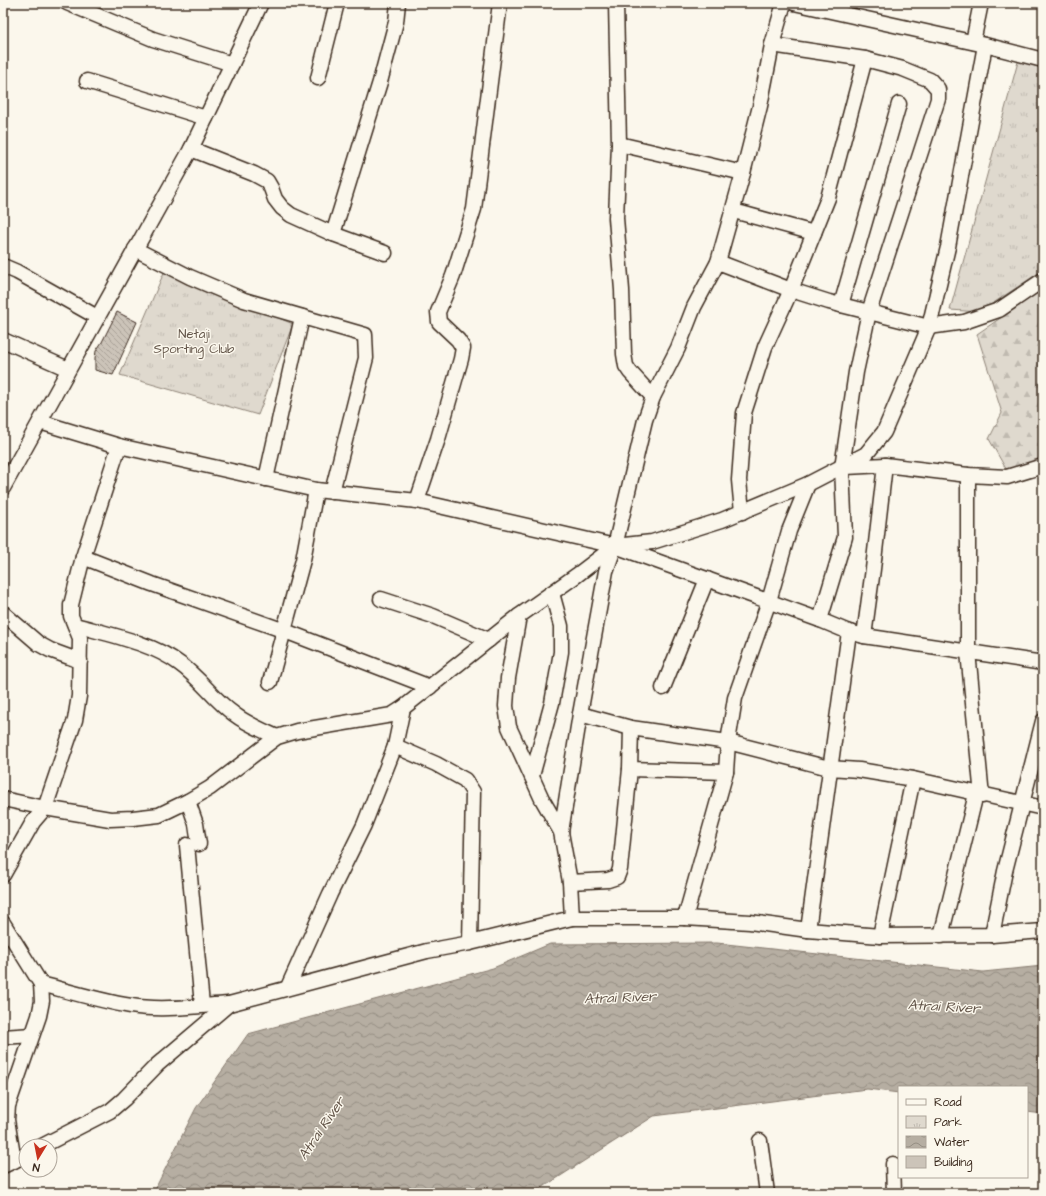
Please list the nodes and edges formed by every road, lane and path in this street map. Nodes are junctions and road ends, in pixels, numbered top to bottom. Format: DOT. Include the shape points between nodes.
graph roads {
  1 [pos="67,3"];
  2 [pos="261,3"];
  3 [pos="337,3"];
  4 [pos="398,3"];
  5 [pos="500,3"];
  6 [pos="616,3"];
  7 [pos="784,3"];
  8 [pos="794,3"];
  9 [pos="981,3"];
  10 [pos="979,44"];
  11 [pos="772,45"];
  12 [pos="865,59"];
  13 [pos="1043,60"];
  14 [pos="232,64"];
  15 [pos="318,78"];
  16 [pos="87,81"];
  17 [pos="899,104"];
  18 [pos="206,118"];
  19 [pos="620,144"];
  20 [pos="191,149"];
  21 [pos="743,173"];
  22 [pos="741,213"];
  23 [pos="814,233"];
  24 [pos="333,234"];
  25 [pos="135,249"];
  26 [pos="386,254"];
  27 [pos="718,262"];
  28 [pos="3,266"];
  29 [pos="1043,280"];
  30 [pos="791,290"];
  31 [pos="841,305"];
  32 [pos="869,312"];
  33 [pos="97,317"];
  34 [pos="302,317"];
  35 [pos="929,327"];
  36 [pos="3,340"];
  37 [pos="68,369"];
  38 [pos="653,397"];
  39 [pos="40,422"];
  40 [pos="119,446"];
  41 [pos="885,465"];
  42 [pos="1043,466"];
  43 [pos="842,467"];
  44 [pos="968,475"];
  45 [pos="266,479"];
  46 [pos="808,484"];
  47 [pos="3,488"];
  48 [pos="316,490"];
  49 [pos="332,492"];
  50 [pos="417,501"];
  51 [pos="742,512"];
  52 [pos="615,546"];
  53 [pos="83,557"];
  54 [pos="706,579"];
  55 [pos="552,593"];
  56 [pos="381,599"];
  57 [pos="769,601"];
  58 [pos="3,613"];
  59 [pos="519,616"];
  60 [pos="820,620"];
  61 [pos="75,625"];
  62 [pos="285,631"];
  63 [pos="849,632"];
  64 [pos="864,636"];
  65 [pos="489,640"];
  66 [pos="968,652"];
  67 [pos="80,661"];
  68 [pos="1043,663"];
  69 [pos="270,682"];
  70 [pos="430,687"];
  71 [pos="663,688"];
  72 [pos="403,708"];
  73 [pos="580,714"];
  74 [pos="1043,721"];
  75 [pos="631,728"];
  76 [pos="277,736"];
  77 [pos="728,742"];
  78 [pos="395,746"];
  79 [pos="630,768"];
  80 [pos="829,768"];
  81 [pos="726,772"];
  82 [pos="532,776"];
  83 [pos="913,779"];
  84 [pos="979,795"];
  85 [pos="3,799"];
  86 [pos="188,801"];
  87 [pos="1023,803"];
  88 [pos="45,808"];
  89 [pos="1043,808"];
  90 [pos="561,832"];
  91 [pos="3,875"];
  92 [pos="570,882"];
  93 [pos="572,918"];
  94 [pos="685,918"];
  95 [pos="3,923"];
  96 [pos="1042,929"];
  97 [pos="808,930"];
  98 [pos="992,935"];
  99 [pos="880,936"];
  100 [pos="941,936"];
  101 [pos="470,943"];
  102 [pos="41,984"];
  103 [pos="288,987"];
  104 [pos="229,1004"];
  105 [pos="202,1005"];
  106 [pos="32,1034"];
  107 [pos="3,1037"];
  108 [pos="58,1138"];
  109 [pos="760,1141"];
  110 [pos="14,1160"];
  111 [pos="893,1164"];
  112 [pos="767,1193"];
  113 [pos="894,1193"];
  1 -- 14 [label="street" via="153,39"];
  2 -- 14 [label="street"];
  3 -- 15 [label="street"];
  4 -- 24 [label="street" via="396,22 380,82"];
  5 -- 50 [label="street" via="474,209 454,276 438,312 439,322 463,348 438,439"];
  6 -- 19 [label="street"];
  7 -- 11 [label="street"];
  8 -- 10 [label="street"];
  9 -- 10 [label="street"];
  10 -- 13 [label="street"];
  10 -- 35 [label="street" via="948,247"];
  11 -- 12 [label="street"];
  11 -- 21 [label="street"];
  12 -- 23 [label="street" via="828,198"];
  12 -- 32 [label="street" via="903,69 930,80 938,89 938,99"];
  14 -- 18 [label="street"];
  16 -- 18 [label="street"];
  17 -- 31 [label="street"];
  18 -- 20 [label="street"];
  19 -- 21 [label="street"];
  19 -- 38 [label="street" via="616,218 624,354 630,372"];
  20 -- 24 [label="street" via="267,181 282,208 291,215"];
  20 -- 25 [label="street"];
  21 -- 27 [label="street"];
  22 -- 23 [label="street"];
  23 -- 30 [label="street"];
  24 -- 26 [label="street"];
  25 -- 33 [label="street"];
  25 -- 34 [label="street" via="190,277 244,300"];
  27 -- 30 [label="street"];
  27 -- 38 [label="street" via="694,307 678,348"];
  28 -- 33 [label="street"];
  29 -- 35 [label="street" via="999,310 964,322"];
  30 -- 31 [label="street"];
  30 -- 51 [label="street" via="765,348 744,413 739,480"];
  31 -- 32 [label="street"];
  32 -- 35 [label="street"];
  32 -- 43 [label="street" via="856,372"];
  33 -- 37 [label="street"];
  34 -- 45 [label="street"];
  34 -- 49 [label="street" via="365,335 366,358"];
  35 -- 43 [label="street" via="884,432 866,454"];
  36 -- 37 [label="street"];
  37 -- 39 [label="street"];
  38 -- 52 [label="street" via="645,420"];
  39 -- 40 [label="street"];
  39 -- 47 [label="street"];
  40 -- 45 [label="street"];
  40 -- 53 [label="street"];
  41 -- 43 [label="street"];
  41 -- 44 [label="street"];
  41 -- 64 [label="street"];
  42 -- 44 [label="street" via="1006,476"];
  43 -- 46 [label="street"];
  43 -- 60 [label="street" via="845,537"];
  44 -- 66 [label="street"];
  45 -- 48 [label="street"];
  46 -- 51 [label="street"];
  46 -- 57 [label="street" via="789,531"];
  48 -- 49 [label="street"];
  48 -- 62 [label="street" via="303,560"];
  49 -- 50 [label="street"];
  50 -- 52 [label="street"];
  51 -- 52 [label="street" via="652,542"];
  52 -- 54 [label="street"];
  52 -- 55 [label="street"];
  52 -- 73 [label="street" via="606,571"];
  53 -- 61 [label="street" via="71,606 71,616"];
  53 -- 62 [label="street"];
  54 -- 57 [label="street"];
  54 -- 71 [label="street"];
  55 -- 59 [label="street"];
  55 -- 82 [label="street" via="561,626 561,652 552,703"];
  56 -- 65 [label="street" via="433,616"];
  57 -- 60 [label="street"];
  57 -- 77 [label="street" via="735,698"];
  58 -- 67 [label="street" via="39,644"];
  59 -- 65 [label="street"];
  59 -- 82 [label="street" via="508,678 506,706 509,727"];
  60 -- 63 [label="street"];
  61 -- 67 [label="street" via="80,638"];
  61 -- 76 [label="street" via="133,641 180,663 233,714"];
  62 -- 69 [label="street"];
  62 -- 70 [label="street"];
  63 -- 64 [label="street"];
  63 -- 80 [label="street"];
  64 -- 66 [label="street"];
  65 -- 70 [label="street"];
  66 -- 68 [label="street"];
  66 -- 84 [label="street"];
  67 -- 88 [label="street" via="75,720"];
  70 -- 72 [label="street"];
  72 -- 76 [label="street" via="392,715"];
  72 -- 78 [label="street"];
  73 -- 75 [label="street"];
  73 -- 90 [label="street"];
  74 -- 87 [label="street"];
  75 -- 77 [label="street"];
  75 -- 79 [label="street"];
  76 -- 86 [label="street" via="210,788"];
  77 -- 80 [label="street"];
  77 -- 81 [label="street"];
  78 -- 101 [label="street" via="464,780 473,792"];
  78 -- 103 [label="street" via="364,825"];
  79 -- 81 [label="street"];
  79 -- 92 [label="street" via="620,869 617,877 608,880"];
  80 -- 83 [label="street"];
  80 -- 97 [label="street"];
  81 -- 94 [label="street"];
  82 -- 90 [label="street"];
  83 -- 84 [label="street"];
  83 -- 99 [label="street"];
  84 -- 87 [label="street"];
  84 -- 100 [label="street"];
  85 -- 88 [label="street"];
  86 -- 88 [label="street" via="159,815 133,818 110,819"];
  86 -- 105 [label="street" via="196,824 193,844"];
  87 -- 89 [label="street"];
  87 -- 98 [label="street"];
  88 -- 91 [label="street" via="33,822"];
  90 -- 92 [label="street"];
  92 -- 93 [label="street"];
  93 -- 94 [label="street"];
  93 -- 101 [label="street"];
  94 -- 97 [label="street" via="750,922"];
  95 -- 102 [label="street"];
  96 -- 98 [label="street"];
  97 -- 99 [label="street"];
  98 -- 100 [label="street"];
  99 -- 100 [label="street"];
  101 -- 103 [label="street" via="427,951"];
  102 -- 105 [label="street" via="131,1006 160,1008"];
  102 -- 106 [label="street" via="42,1001"];
  103 -- 104 [label="street"];
  104 -- 105 [label="street"];
  104 -- 108 [label="street" via="157,1065 110,1111"];
  106 -- 107 [label="street"];
  106 -- 110 [label="street" via="8,1106 7,1120"];
  109 -- 112 [label="street"];
  111 -- 113 [label="street"];
}
